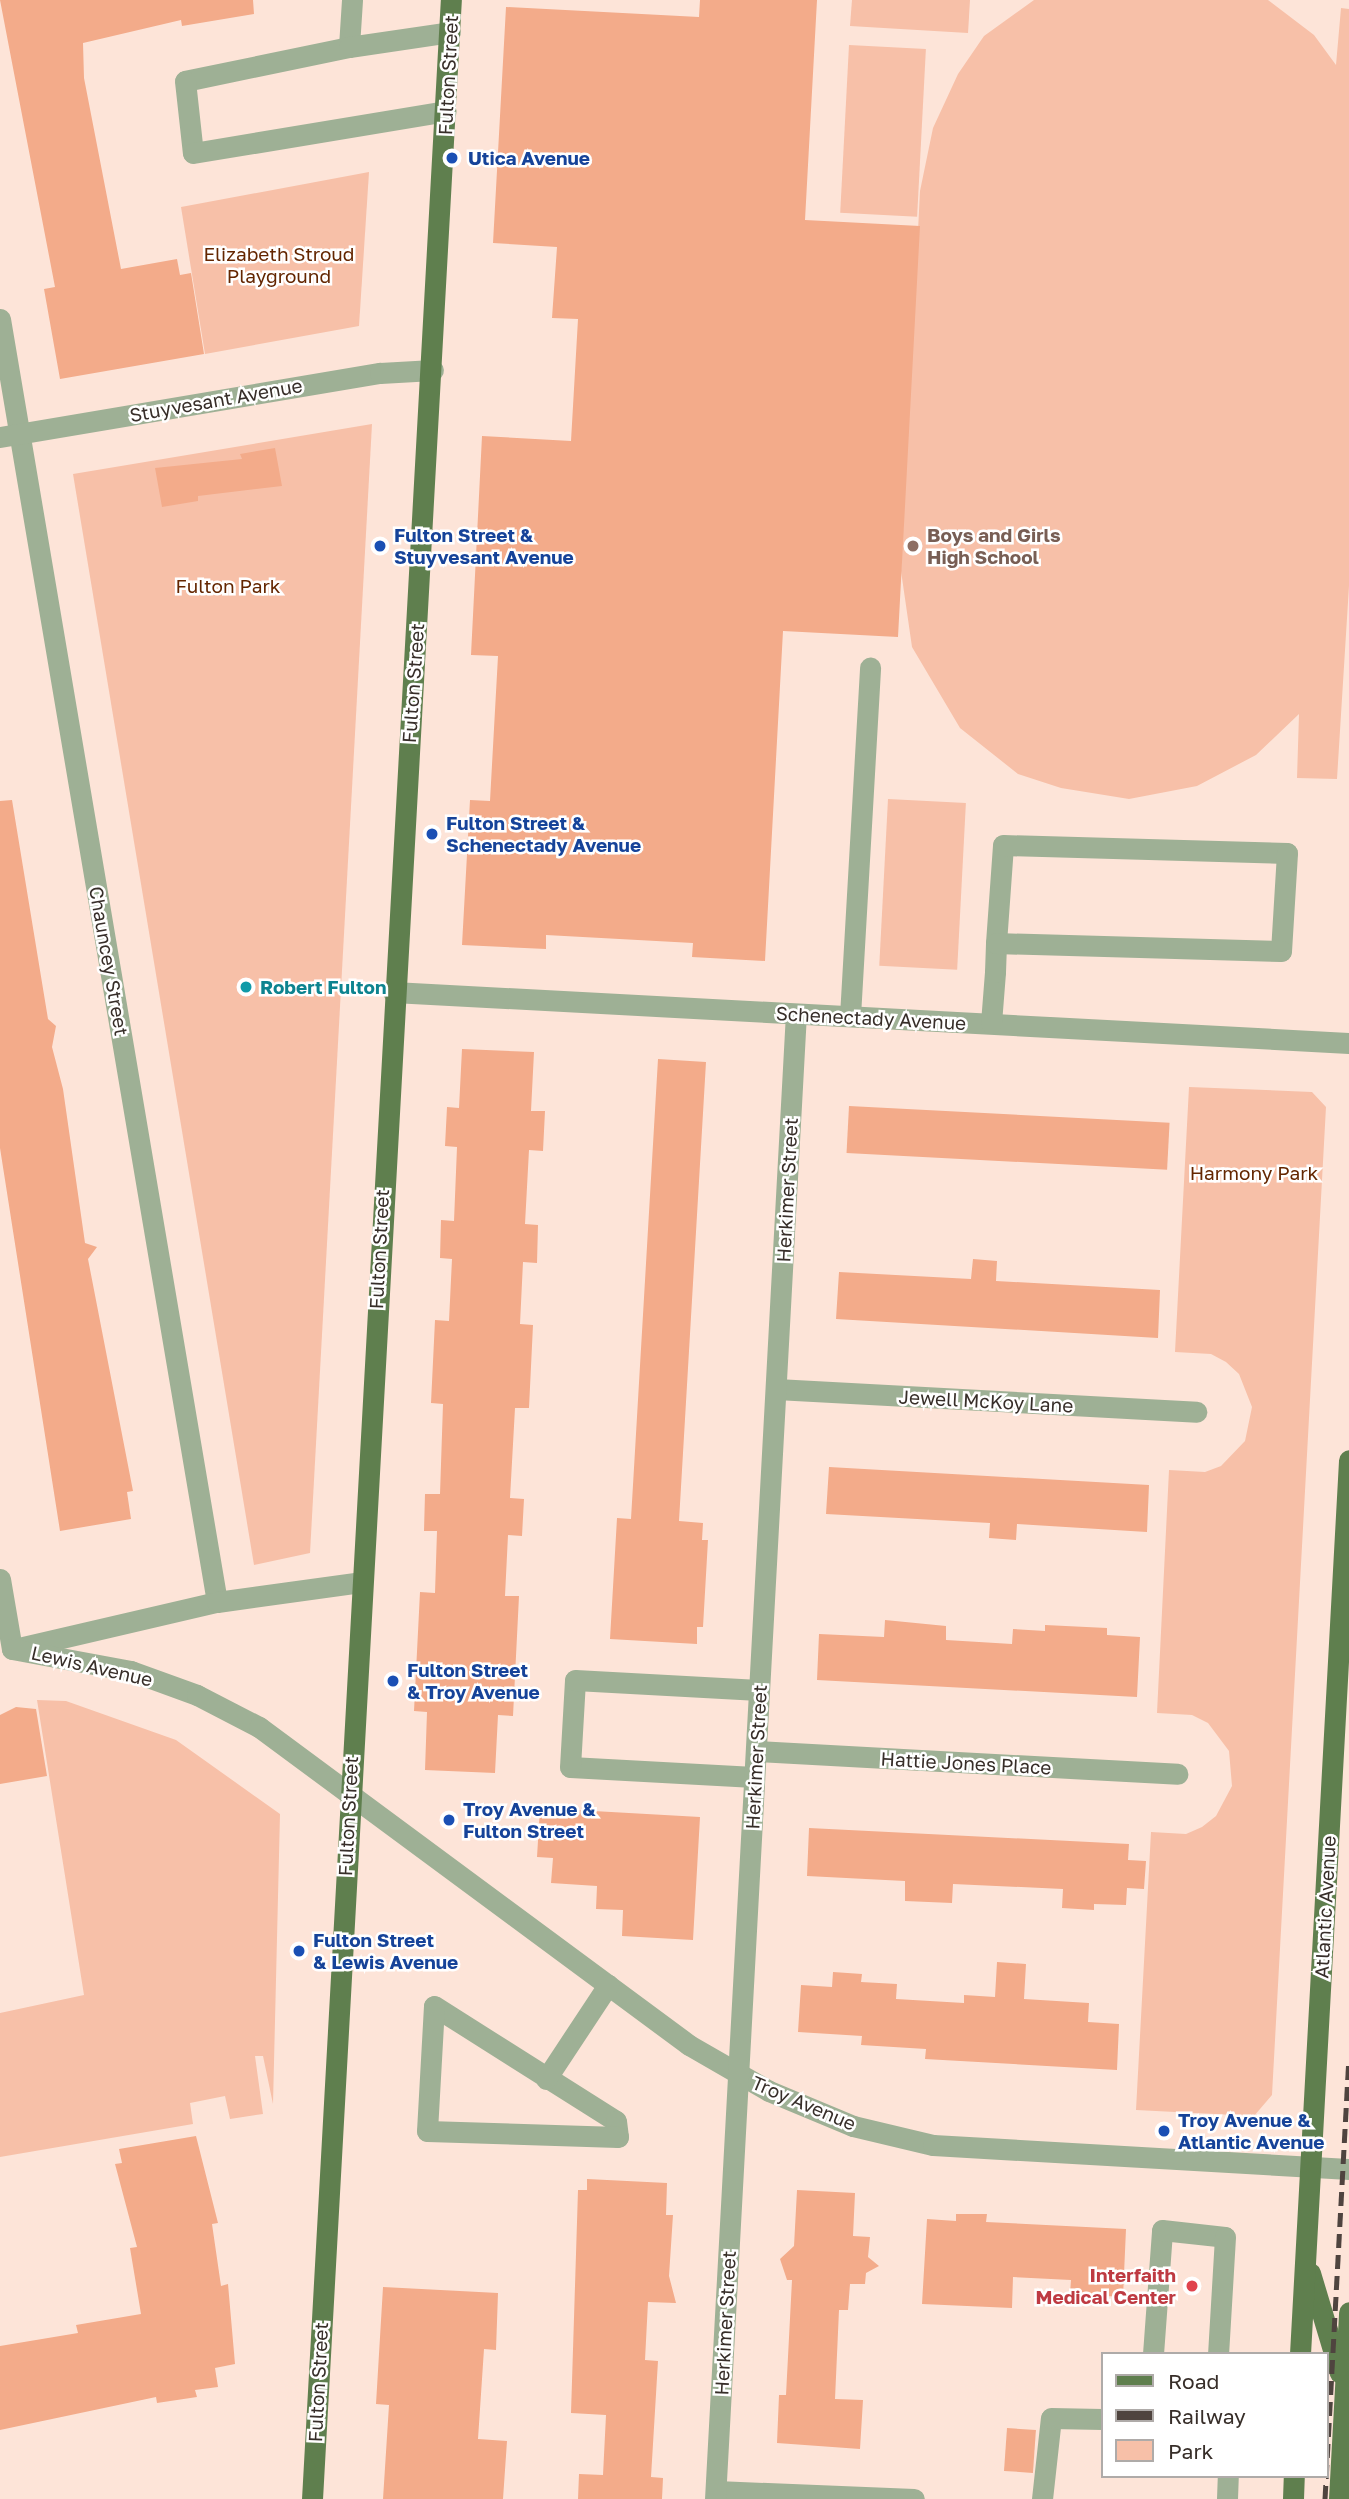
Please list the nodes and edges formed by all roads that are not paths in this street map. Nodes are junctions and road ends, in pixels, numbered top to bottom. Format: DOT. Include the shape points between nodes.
graph roads {
  1 [pos="352,0"];
  2 [pos="451,0"];
  3 [pos="450,32"];
  4 [pos="349,47"];
  5 [pos="446,111"];
  6 [pos="0,319"];
  7 [pos="433,370"];
  8 [pos="10,436"];
  9 [pos="870,668"];
  10 [pos="996,943"];
  11 [pos="393,992"];
  12 [pos="796,1014"];
  13 [pos="850,1016"];
  14 [pos="991,1023"];
  15 [pos="1349,1043"];
  16 [pos="776,1389"];
  17 [pos="1196,1412"];
  18 [pos="1349,1460"];
  19 [pos="0,1580"];
  20 [pos="361,1582"];
  21 [pos="217,1602"];
  22 [pos="6,1650"];
  23 [pos="759,1690"];
  24 [pos="756,1751"];
  25 [pos="1177,1774"];
  26 [pos="754,1777"];
  27 [pos="349,1793"];
  28 [pos="608,1985"];
  29 [pos="738,2075"];
  30 [pos="546,2078"];
  31 [pos="1310,2167"];
  32 [pos="1349,2169"];
  33 [pos="1305,2258"];
  34 [pos="1349,2312"];
  35 [pos="1153,2352"];
  36 [pos="1218,2352"];
  37 [pos="1300,2352"];
  38 [pos="1345,2387"];
  39 [pos="1100,2418"];
  40 [pos="1228,2478"];
  41 [pos="1294,2478"];
  42 [pos="715,2495"];
  43 [pos="783,2496"];
  44 [pos="312,2499"];
  45 [pos="904,2499"];
  46 [pos="1042,2499"];
  47 [pos="1227,2499"];
  48 [pos="1293,2499"];
  49 [pos="1339,2499"];
  1 -- 4 [label="street"];
  2 -- 3 [label="main road, Fulton Street"];
  3 -- 4 [label="street"];
  3 -- 5 [label="main road, Fulton Street"];
  4 -- 5 [label="street" via="185,81 193,153"];
  5 -- 7 [label="main road, Fulton Street"];
  6 -- 8 [label="street, Chauncey Street"];
  7 -- 8 [label="street, Stuyvesant Avenue" via="380,373"];
  7 -- 11 [label="main road, Fulton Street"];
  8 -- 21 [label="street, Chauncey Street"];
  9 -- 13 [label="street"];
  10 -- 10 [label="street" via="1281,951 1287,853 1003,845"];
  10 -- 14 [label="street"];
  11 -- 12 [label="street, Schenectady Avenue"];
  11 -- 20 [label="main road, Fulton Street"];
  12 -- 13 [label="street, Schenectady Avenue"];
  12 -- 16 [label="street, Herkimer Street"];
  13 -- 14 [label="street, Schenectady Avenue"];
  14 -- 15 [label="street, Schenectady Avenue"];
  16 -- 17 [label="street, Jewell McKoy Lane"];
  16 -- 23 [label="street, Herkimer Street"];
  18 -- 31 [label="main road, Atlantic Avenue"];
  19 -- 22 [label="street"];
  20 -- 21 [label="street, Lewis Avenue"];
  20 -- 27 [label="main road, Fulton Street"];
  21 -- 22 [label="street, Lewis Avenue"];
  22 -- 27 [label="street, Lewis Avenue" via="131,1671 197,1695 260,1727"];
  23 -- 24 [label="street, Herkimer Street"];
  23 -- 26 [label="street" via="575,1680 570,1767"];
  24 -- 25 [label="street, Hattie Jones Place"];
  24 -- 26 [label="street, Herkimer Street"];
  26 -- 29 [label="street, Herkimer Street"];
  27 -- 28 [label="street, Troy Avenue"];
  27 -- 44 [label="main road, Fulton Street"];
  28 -- 29 [label="street, Troy Avenue"];
  28 -- 30 [label="street"];
  29 -- 31 [label="street, Troy Avenue" via="853,2126 933,2145"];
  29 -- 42 [label="street, Herkimer Street"];
  30 -- 30 [label="street" via="445,2013 434,2006 427,2131 618,2137 615,2122"];
  31 -- 32 [label="street, Troy Avenue"];
  31 -- 33 [label="main road, Atlantic Avenue"];
  33 -- 37 [label="main road, Atlantic Avenue"];
  33 -- 38 [label="main road"];
  34 -- 38 [label="main road"];
  35 -- 36 [label="street" via="1162,2230 1225,2237"];
  38 -- 49 [label="main road"];
  39 -- 46 [label="street" via="1051,2418"];
  40 -- 47 [label="street"];
  41 -- 48 [label="main road"];
  42 -- 43 [label="street"];
  43 -- 45 [label="street"];
}
